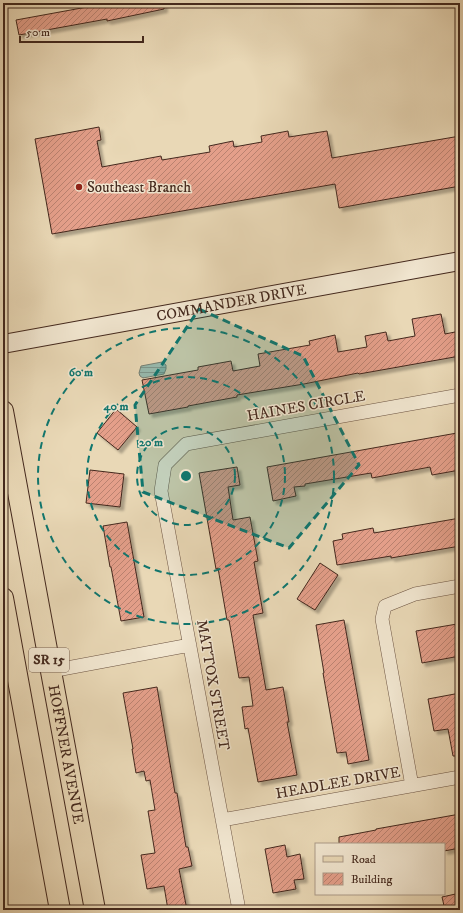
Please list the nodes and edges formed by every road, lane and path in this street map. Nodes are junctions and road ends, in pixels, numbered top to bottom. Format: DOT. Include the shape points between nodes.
graph roads {
  1 [pos="460,261"];
  2 [pos="3,344"];
  3 [pos="460,394"];
  4 [pos="3,411"];
  5 [pos="165,465"];
  6 [pos="460,586"];
  7 [pos="3,598"];
  8 [pos="190,646"];
  9 [pos="51,671"];
  10 [pos="460,777"];
  11 [pos="412,786"];
  12 [pos="222,820"];
  13 [pos="60,910"];
  14 [pos="94,910"];
  15 [pos="239,910"];
  1 -- 2 [label="street, COMMANDER DRIVE"];
  3 -- 5 [label="street, HAINES CIRCLE" via="186,444"];
  4 -- 9 [label="main road, HOFFNER AVENUE / SR 15"];
  5 -- 8 [label="street, MATTOX STREET" via="161,491"];
  6 -- 11 [label="street" via="415,594 385,606 382,619"];
  7 -- 13 [label="main road, SR 15"];
  8 -- 9 [label="street"];
  8 -- 12 [label="street, MATTOX STREET"];
  9 -- 14 [label="main road, HOFFNER AVENUE / SR 15"];
  10 -- 11 [label="street, HEADLEE DRIVE"];
  11 -- 12 [label="street, HEADLEE DRIVE"];
  12 -- 15 [label="street, MATTOX STREET"];
}
